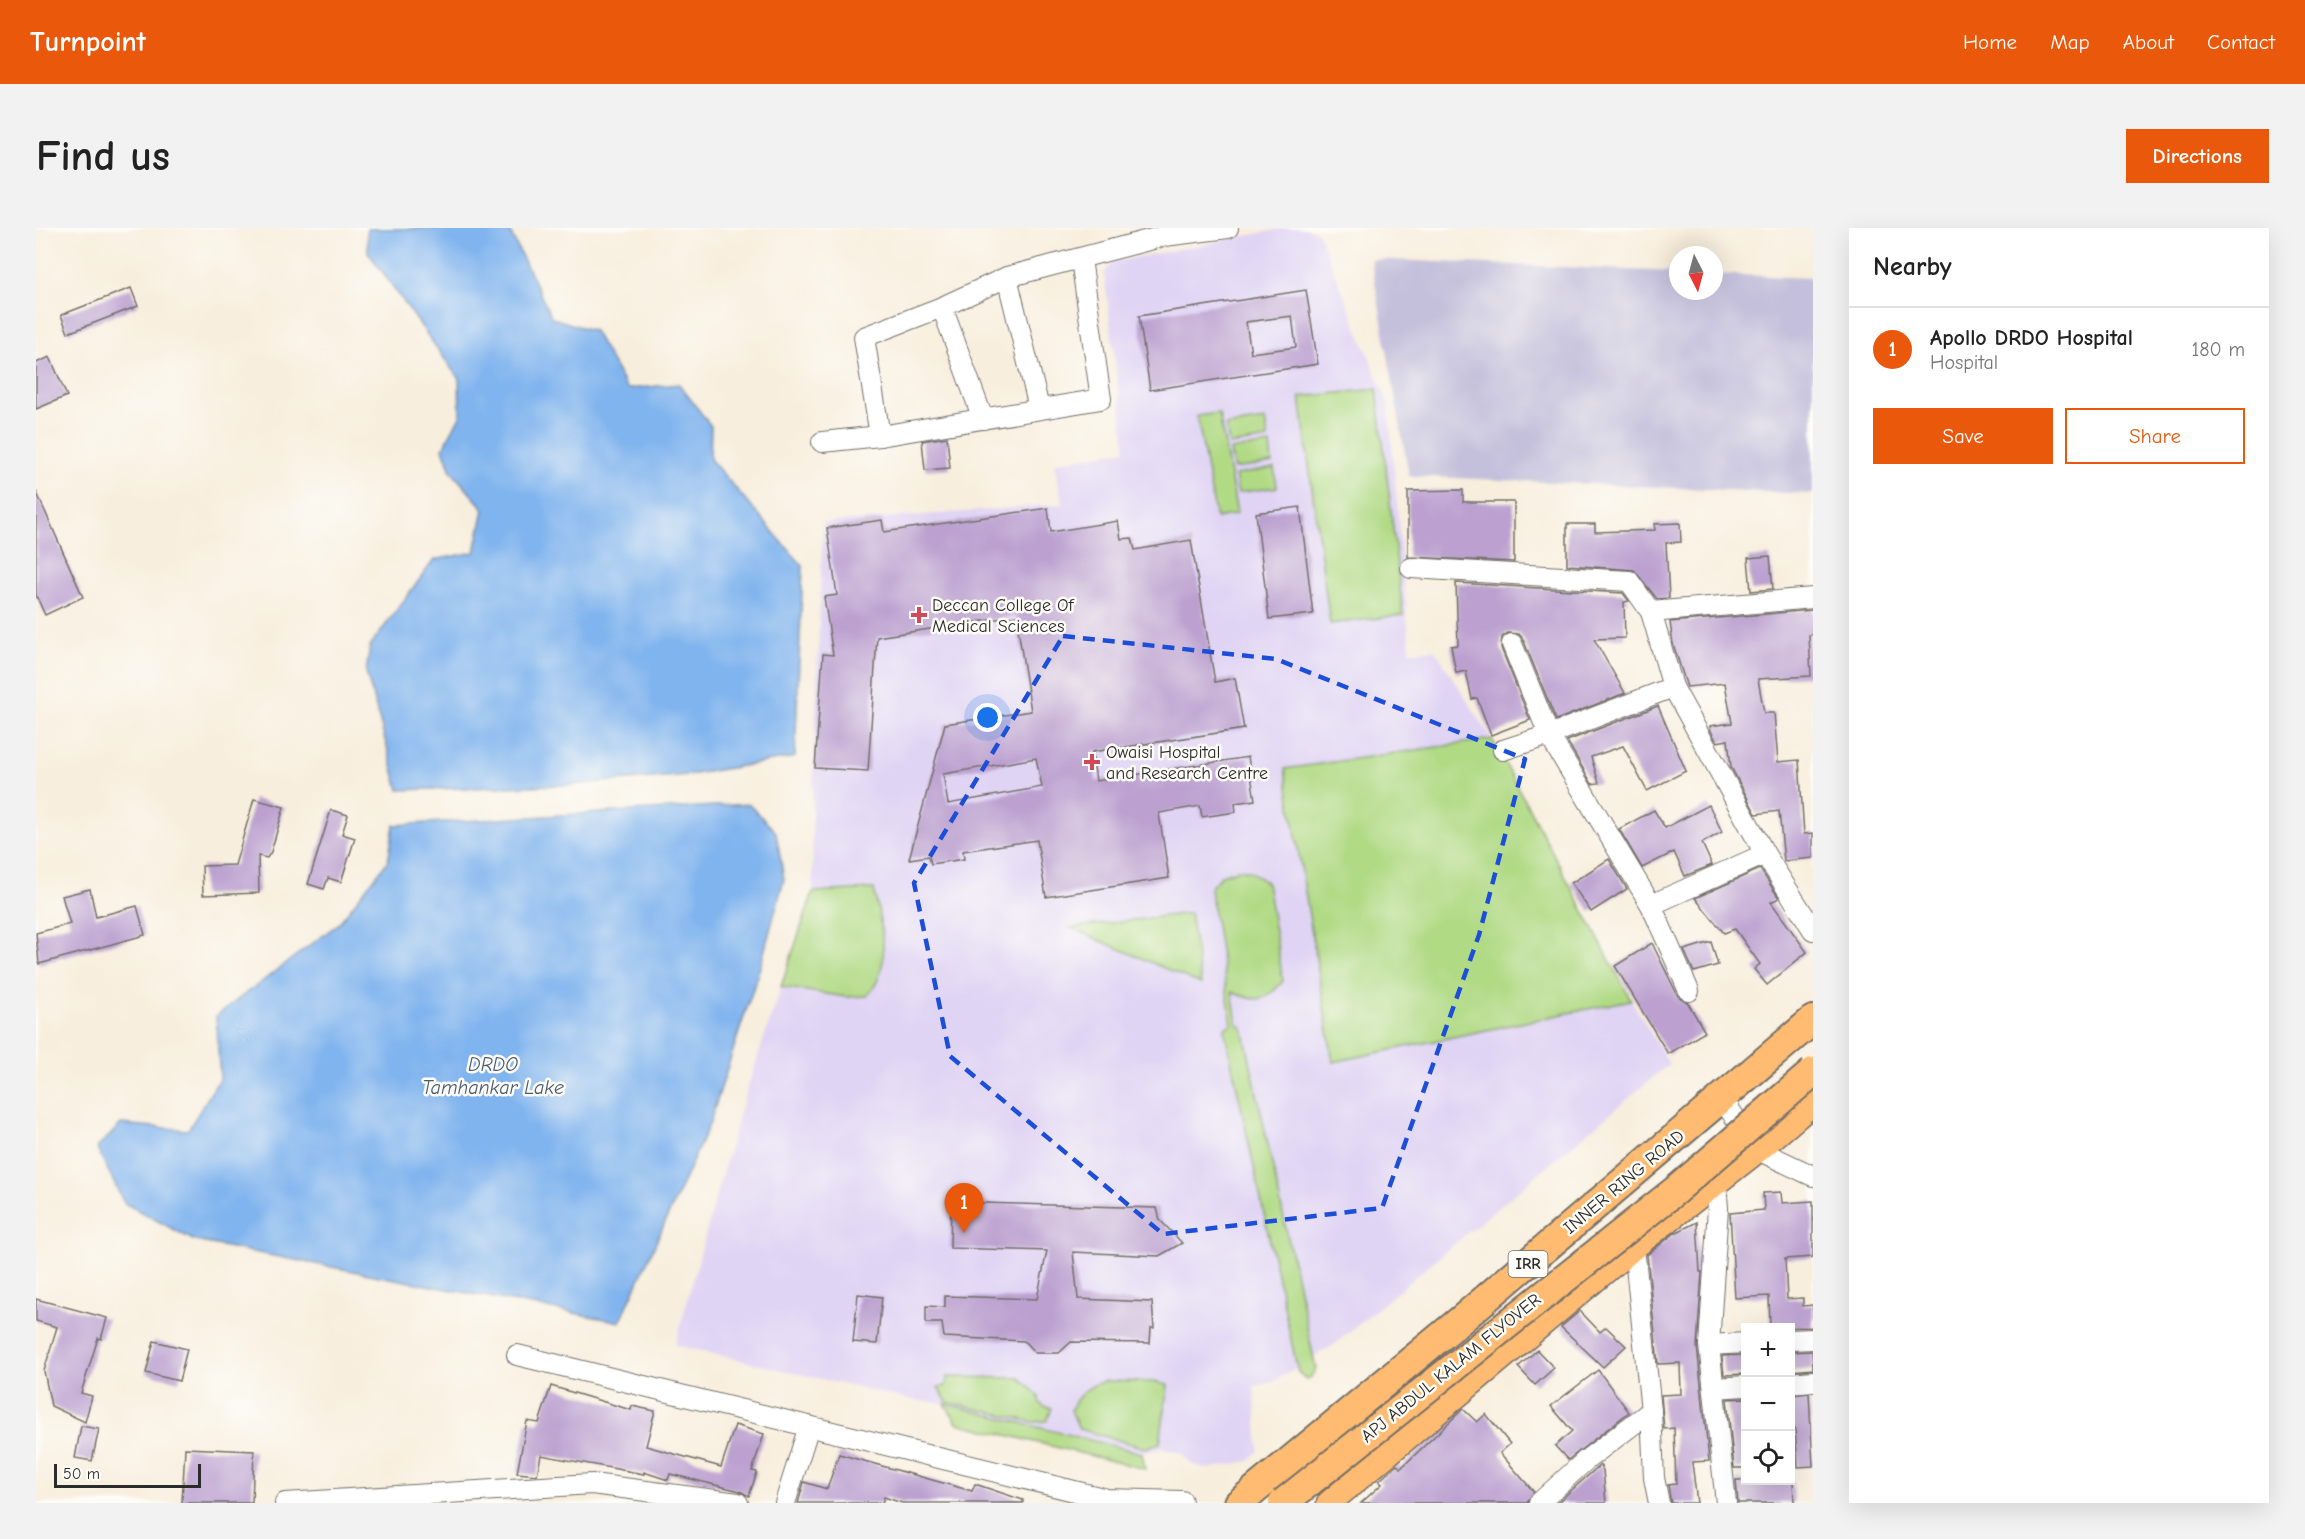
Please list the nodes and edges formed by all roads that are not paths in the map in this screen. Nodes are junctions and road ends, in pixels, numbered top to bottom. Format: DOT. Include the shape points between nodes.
graph roads {
  1 [pos="1228,228"];
  2 [pos="1081,259"];
  3 [pos="1007,277"];
  4 [pos="942,306"];
  5 [pos="1039,408"];
  6 [pos="983,419"];
  7 [pos="880,436"];
  8 [pos="822,442"];
  9 [pos="1411,568"];
  10 [pos="1813,598"];
  11 [pos="1651,612"];
  12 [pos="1512,645"];
  13 [pos="1673,687"];
  14 [pos="1549,735"];
  15 [pos="1503,750"];
  16 [pos="1765,854"];
  17 [pos="1651,905"];
  18 [pos="1813,930"];
  19 [pos="1689,991"];
  20 [pos="1813,1020"];
  21 [pos="1813,1072"];
  22 [pos="1722,1099"];
  23 [pos="1813,1103"];
  24 [pos="1758,1150"];
  25 [pos="1813,1176"];
  26 [pos="1716,1182"];
  27 [pos="1634,1247"];
  28 [pos="1813,1339"];
  29 [pos="1795,1340"];
  30 [pos="1741,1343"];
  31 [pos="1709,1346"];
  32 [pos="517,1355"];
  33 [pos="1813,1381"];
  34 [pos="1795,1383"];
  35 [pos="1741,1386"];
  36 [pos="1714,1388"];
  37 [pos="1651,1411"];
  38 [pos="808,1426"];
  39 [pos="1177,1498"];
  40 [pos="285,1503"];
  41 [pos="738,1503"];
  42 [pos="785,1503"];
  43 [pos="1239,1503"];
  44 [pos="1283,1503"];
  45 [pos="1329,1503"];
  46 [pos="1539,1503"];
  47 [pos="1659,1503"];
  48 [pos="1726,1503"];
  1 -- 2 [label="street" via="1164,236"];
  2 -- 3 [label="street"];
  2 -- 5 [label="street" via="1101,399"];
  3 -- 4 [label="street"];
  3 -- 5 [label="street"];
  4 -- 6 [label="street"];
  4 -- 7 [label="street" via="864,337"];
  5 -- 6 [label="street"];
  6 -- 7 [label="street"];
  7 -- 8 [label="street"];
  9 -- 11 [label="street" via="1629,581"];
  10 -- 11 [label="street"];
  11 -- 13 [label="street"];
  12 -- 14 [label="street"];
  13 -- 14 [label="street"];
  13 -- 16 [label="street"];
  14 -- 15 [label="street"];
  14 -- 17 [label="street"];
  16 -- 17 [label="street"];
  16 -- 18 [label="street"];
  17 -- 19 [label="street"];
  20 -- 22 [label="highway, INNER RING ROAD / IRR"];
  21 -- 44 [label="highway, APJ ABDUL KALAM FLYOVER, bridge" via="1676,1190"];
  22 -- 24 [label="street"];
  22 -- 43 [label="highway, INNER RING ROAD / IRR"];
  23 -- 24 [label="main road"];
  24 -- 25 [label="street"];
  24 -- 26 [label="main road"];
  26 -- 27 [label="main road"];
  26 -- 31 [label="street" via="1718,1208"];
  27 -- 37 [label="street"];
  27 -- 45 [label="main road"];
  28 -- 29 [label="street"];
  30 -- 31 [label="street"];
  31 -- 36 [label="street"];
  32 -- 38 [label="street"];
  33 -- 34 [label="street"];
  35 -- 36 [label="street"];
  36 -- 48 [label="street"];
  37 -- 46 [label="street" via="1586,1460"];
  37 -- 47 [label="street"];
  38 -- 39 [label="street" via="1107,1499"];
  38 -- 42 [label="street"];
  40 -- 41 [label="street" via="592,1484"];
}
